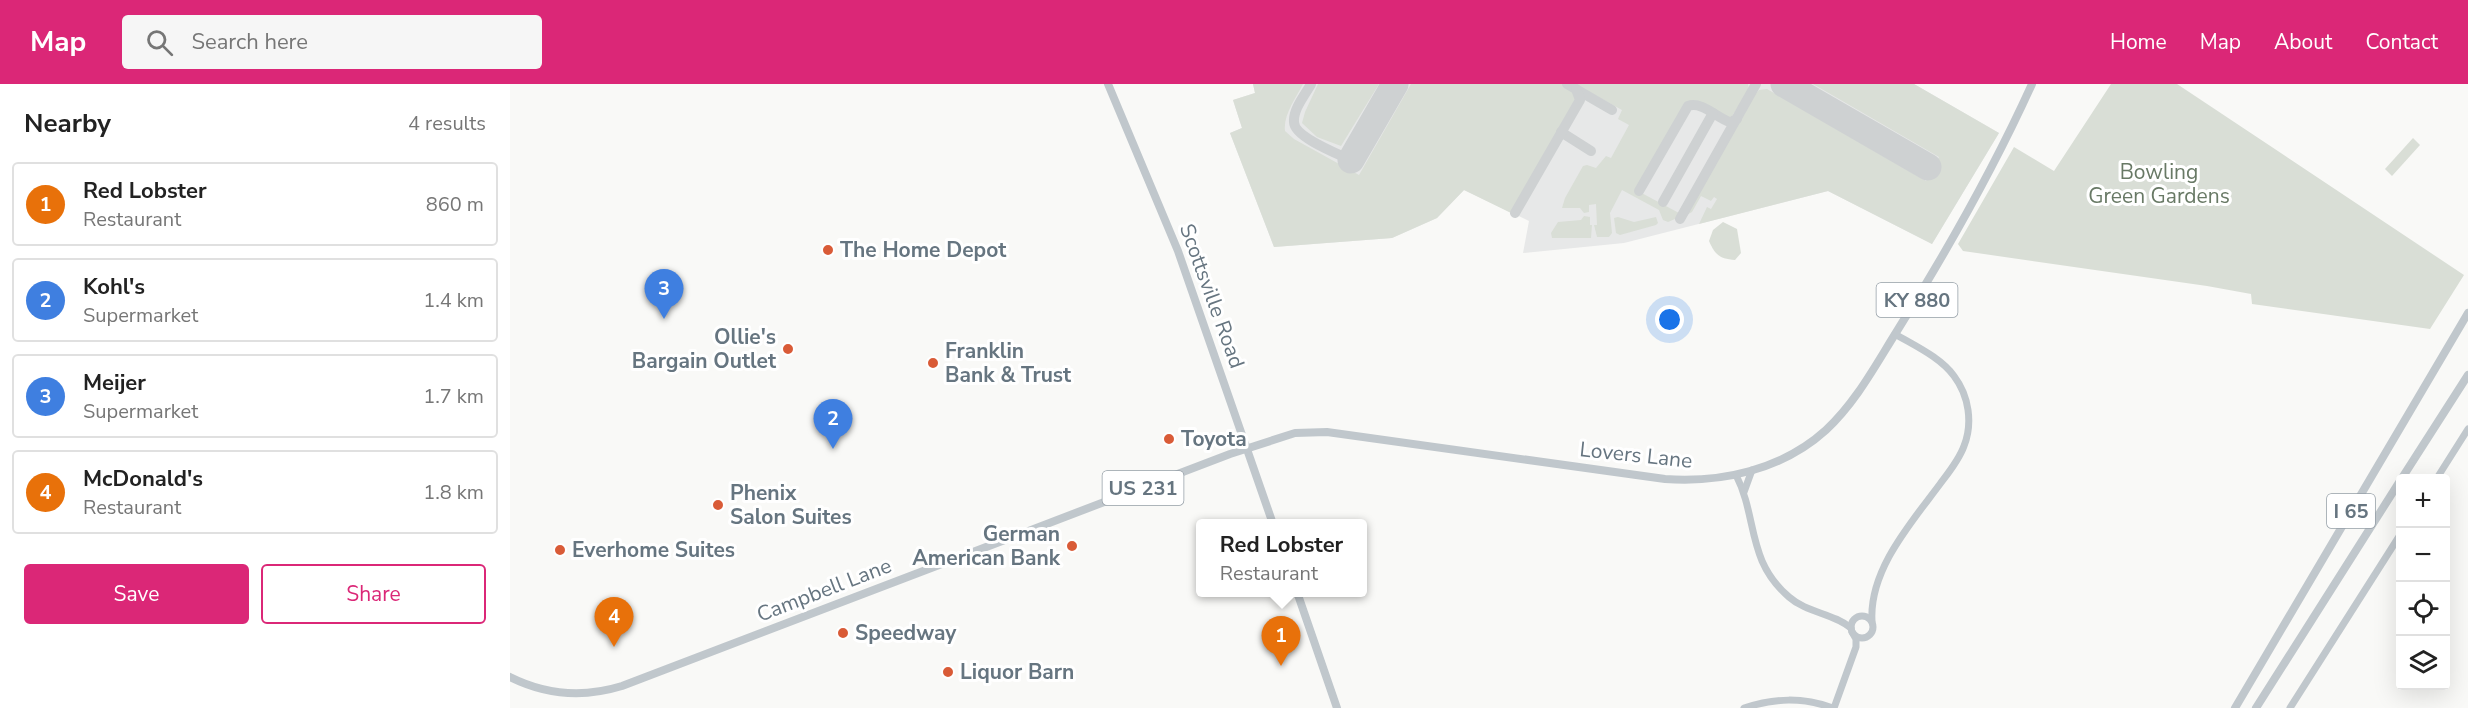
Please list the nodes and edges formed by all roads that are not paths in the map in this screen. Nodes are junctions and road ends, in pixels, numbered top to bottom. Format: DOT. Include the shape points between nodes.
graph roads {
  1 [pos="1108,84"];
  2 [pos="2032,84"];
  3 [pos="2468,313"];
  4 [pos="1895,334"];
  5 [pos="2468,375"];
  6 [pos="2468,429"];
  7 [pos="1247,448"];
  8 [pos="1752,470"];
  9 [pos="2405,474"];
  10 [pos="2440,474"];
  11 [pos="1736,475"];
  12 [pos="2396,488"];
  13 [pos="1744,492"];
  14 [pos="1271,519"];
  15 [pos="2396,541"];
  16 [pos="1299,597"];
  17 [pos="1871,607"];
  18 [pos="1829,616"];
  19 [pos="1857,618"];
  20 [pos="1872,621"];
  21 [pos="1852,630"];
  22 [pos="1864,639"];
  23 [pos="1856,647"];
  24 [pos="510,677"];
  25 [pos="1337,708"];
  26 [pos="1744,708"];
  27 [pos="1834,708"];
  28 [pos="2235,708"];
  29 [pos="2256,708"];
  30 [pos="2290,708"];
  1 -- 7 [label="main road, Scottsville Road" via="1176,244"];
  2 -- 4 [label="main road, Lovers Lane / KY 880" via="1984,185"];
  3 -- 28 [label="highway, I 65"];
  4 -- 8 [label="main road, Lovers Lane / KY 880" via="1854,400 1824,431 1786,457"];
  4 -- 17 [label="main road" via="1954,376 1967,402 1969,431 1957,461 1892,552"];
  5 -- 9 [label="highway, I 65"];
  6 -- 10 [label="main road"];
  7 -- 11 [label="main road, Lovers Lane / KY 880" via="1295,433 1327,432 1665,479 1693,481"];
  7 -- 14 [label="main road, Scottsville Road"];
  7 -- 24 [label="main road, Campbell Lane / US 231" via="622,686 567,694"];
  8 -- 11 [label="main road, Lovers Lane / KY 880"];
  8 -- 13 [label="main road"];
  11 -- 13 [label="main road"];
  12 -- 29 [label="highway, I 65"];
  13 -- 18 [label="main road" via="1753,540 1768,570 1790,598"];
  15 -- 30 [label="main road"];
  16 -- 25 [label="main road"];
  17 -- 19 [label="main road"];
  17 -- 20 [label="main road"];
  18 -- 19 [label="main road"];
  18 -- 21 [label="main road"];
  19 -- 20 [label="main road"];
  19 -- 21 [label="main road"];
  20 -- 22 [label="main road" via="1873,632"];
  21 -- 22 [label="main road"];
  21 -- 23 [label="main road"];
  22 -- 23 [label="main road"];
  23 -- 27 [label="main road"];
  26 -- 27 [label="main road" via="1788,699"];
}
